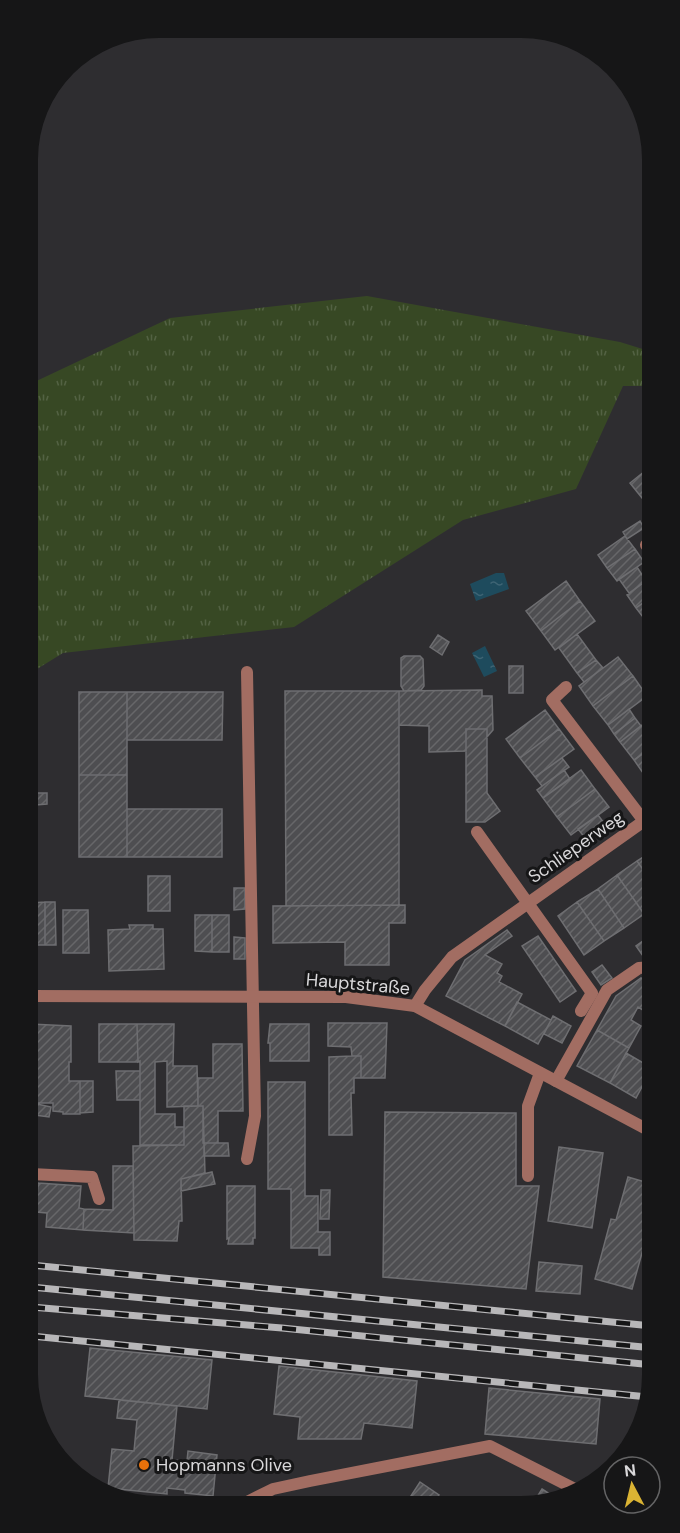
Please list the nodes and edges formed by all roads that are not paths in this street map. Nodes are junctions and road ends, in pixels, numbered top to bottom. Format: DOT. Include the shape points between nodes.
graph roads {
  1 [pos="248,672"];
  2 [pos="566,687"];
  3 [pos="642,813"];
  4 [pos="642,822"];
  5 [pos="477,832"];
  6 [pos="528,902"];
  7 [pos="642,968"];
  8 [pos="38,996"];
  9 [pos="254,996"];
  10 [pos="415,1006"];
  11 [pos="581,1011"];
  12 [pos="540,1072"];
  13 [pos="556,1081"];
  14 [pos="642,1127"];
  15 [pos="247,1160"];
  16 [pos="38,1174"];
  17 [pos="528,1176"];
  18 [pos="99,1199"];
  19 [pos="569,1486"];
  20 [pos="259,1496"];
  1 -- 9 [label="street"];
  2 -- 3 [label="street, Schlieperweg" via="552,700"];
  4 -- 6 [label="street, Schlieperweg"];
  5 -- 6 [label="street, Schlieperweg"];
  6 -- 10 [label="street, Schlieperweg" via="452,957"];
  6 -- 11 [label="street, Schlieperweg" via="592,993"];
  7 -- 13 [label="street" via="607,990"];
  8 -- 9 [label="street, Hauptstraße"];
  9 -- 10 [label="street, Hauptstraße" via="346,997"];
  9 -- 15 [label="street" via="255,1116"];
  10 -- 12 [label="street, Hauptstraße"];
  12 -- 13 [label="street, Hauptstraße"];
  12 -- 17 [label="street" via="528,1106"];
  13 -- 14 [label="street, Hauptstraße"];
  16 -- 18 [label="street" via="92,1177"];
  19 -- 20 [label="street" via="490,1446 273,1489"];
}
